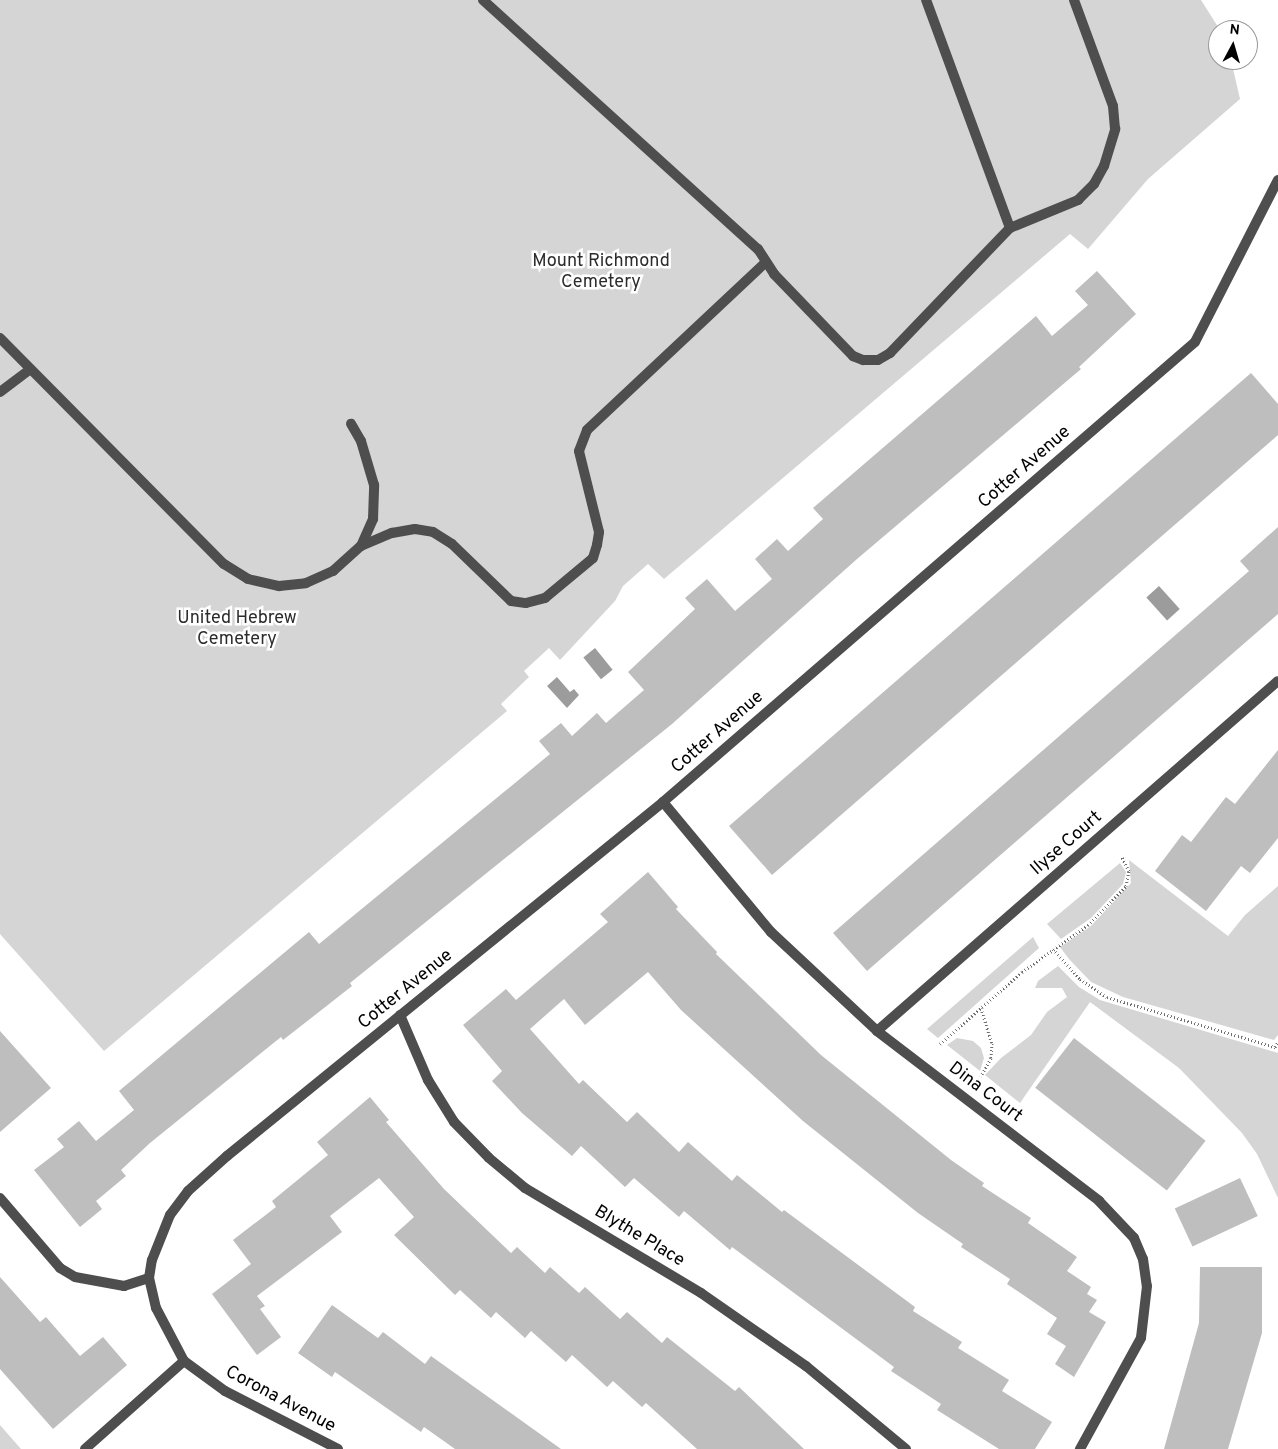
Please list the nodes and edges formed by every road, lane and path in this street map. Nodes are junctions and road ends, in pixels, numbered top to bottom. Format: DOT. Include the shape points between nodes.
graph roads {
  1 [pos="483,0"];
  2 [pos="926,0"];
  3 [pos="1074,0"];
  4 [pos="1278,180"];
  5 [pos="1010,228"];
  6 [pos="766,262"];
  7 [pos="0,338"];
  8 [pos="30,369"];
  9 [pos="0,392"];
  10 [pos="351,424"];
  11 [pos="361,546"];
  12 [pos="1278,681"];
  13 [pos="663,802"];
  14 [pos="1122,857"];
  15 [pos="1053,949"];
  16 [pos="981,1008"];
  17 [pos="400,1015"];
  18 [pos="877,1031"];
  19 [pos="1278,1042"];
  20 [pos="940,1044"];
  21 [pos="1277,1048"];
  22 [pos="982,1076"];
  23 [pos="0,1198"];
  24 [pos="149,1278"];
  25 [pos="184,1361"];
  26 [pos="333,1448"];
  27 [pos="85,1449"];
  28 [pos="906,1449"];
  29 [pos="1080,1449"];
  1 -- 6 [label="street" via="758,249"];
  2 -- 5 [label="street"];
  3 -- 5 [label="street" via="1113,106 1115,129 1104,166 1094,184 1078,200"];
  4 -- 13 [label="street, Cotter Avenue" via="1196,342"];
  5 -- 6 [label="street" via="890,353 878,360 853,356"];
  6 -- 11 [label="street" via="587,430 579,451 599,532 598,545 593,558 545,598 526,603 511,601 452,544 433,532 415,529 392,533"];
  7 -- 8 [label="street"];
  8 -- 9 [label="street"];
  8 -- 11 [label="street" via="224,564 248,579 279,586 306,582 333,571"];
  10 -- 11 [label="street" via="361,441 374,485 373,520"];
  12 -- 18 [label="street, Ilyse Court"];
  13 -- 17 [label="street, Cotter Avenue"];
  13 -- 18 [label="street, Dina Court" via="771,932"];
  14 -- 15 [label="path" via="1129,871 1126,886 1088,925"];
  15 -- 16 [label="path"];
  15 -- 21 [label="path" via="1080,979 1106,997"];
  16 -- 20 [label="path"];
  16 -- 22 [label="path" via="992,1043 991,1058"];
  17 -- 24 [label="street, Cotter Avenue" via="188,1192 170,1216 152,1260"];
  17 -- 28 [label="street, Blythe Place" via="428,1080 454,1122 497,1164 525,1188 701,1293 806,1366"];
  18 -- 29 [label="street, Dina Court" via="1099,1201 1134,1238 1143,1259 1147,1286 1141,1338"];
  19 -- 21 [label="path"];
  23 -- 24 [label="street" via="60,1268 75,1277 124,1286"];
  24 -- 25 [label="street, Corona Avenue" via="156,1308"];
  25 -- 26 [label="street, Corona Avenue" via="225,1391"];
  25 -- 27 [label="street"];
}
